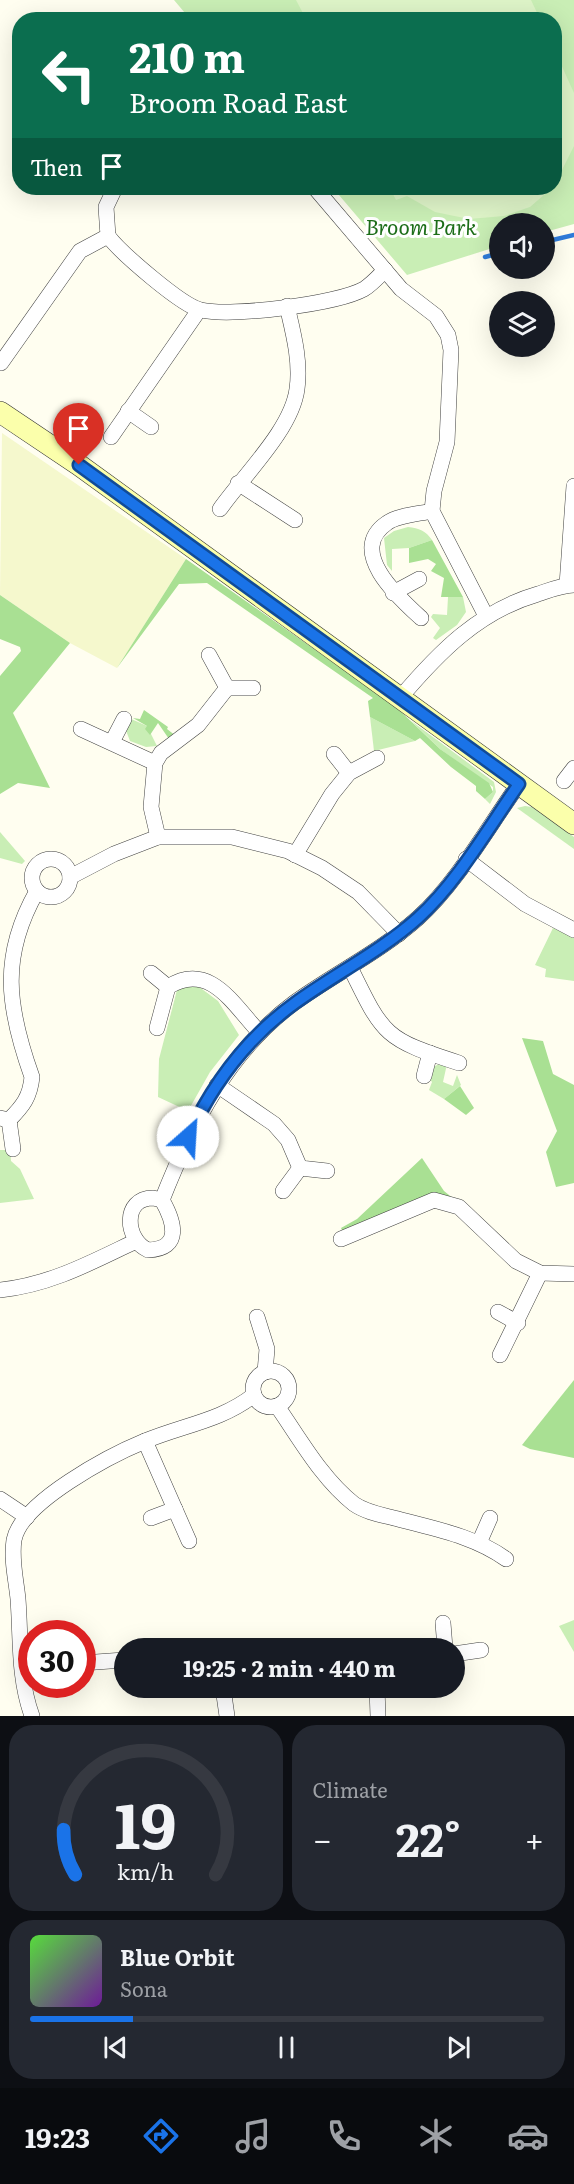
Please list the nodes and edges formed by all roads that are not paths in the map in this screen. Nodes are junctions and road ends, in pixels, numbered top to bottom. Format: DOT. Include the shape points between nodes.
graph roads {
  1 [pos="112,195"];
  2 [pos="321,195"];
  3 [pos="108,236"];
  4 [pos="385,270"];
  5 [pos="287,306"];
  6 [pos="199,310"];
  7 [pos="1,363"];
  8 [pos="128,411"];
  9 [pos="0,412"];
  10 [pos="151,427"];
  11 [pos="111,437"];
  12 [pos="238,483"];
  13 [pos="574,486"];
  14 [pos="220,509"];
  15 [pos="432,510"];
  16 [pos="295,520"];
  17 [pos="419,579"];
  18 [pos="570,585"];
  19 [pos="393,592"];
  20 [pos="486,616"];
  21 [pos="421,618"];
  22 [pos="210,655"];
  23 [pos="227,688"];
  24 [pos="253,688"];
  25 [pos="400,698"];
  26 [pos="124,719"];
  27 [pos="81,729"];
  28 [pos="112,742"];
  29 [pos="334,754"];
  30 [pos="377,758"];
  31 [pos="155,763"];
  32 [pos="574,768"];
  33 [pos="349,773"];
  34 [pos="564,782"];
  35 [pos="519,784"];
  36 [pos="574,824"];
  37 [pos="158,837"];
  38 [pos="295,855"];
  39 [pos="466,859"];
  40 [pos="70,877"];
  41 [pos="38,891"];
  42 [pos="574,930"];
  43 [pos="399,934"];
  44 [pos="350,967"];
  45 [pos="151,972"];
  46 [pos="168,987"];
  47 [pos="157,1028"];
  48 [pos="260,1033"];
  49 [pos="430,1053"];
  50 [pos="459,1063"];
  51 [pos="424,1076"];
  52 [pos="217,1084"];
  53 [pos="4,1119"];
  54 [pos="14,1149"];
  55 [pos="300,1167"];
  56 [pos="327,1171"];
  57 [pos="283,1191"];
  58 [pos="162,1200"];
  59 [pos="341,1239"];
  60 [pos="136,1240"];
  61 [pos="540,1273"];
  62 [pos="574,1274"];
  63 [pos="0,1290"];
  64 [pos="498,1312"];
  65 [pos="257,1317"];
  66 [pos="518,1323"];
  67 [pos="500,1355"];
  68 [pos="265,1372"];
  69 [pos="254,1395"];
  70 [pos="277,1406"];
  71 [pos="145,1441"];
  72 [pos="0,1499"];
  73 [pos="175,1509"];
  74 [pos="27,1517"];
  75 [pos="151,1518"];
  76 [pos="490,1518"];
  77 [pos="189,1541"];
  78 [pos="479,1543"];
  79 [pos="506,1559"];
  80 [pos="21,1620"];
  81 [pos="442,1623"];
  82 [pos="444,1638"];
  83 [pos="481,1650"];
  84 [pos="465,1652"];
  85 [pos="114,1661"];
  86 [pos="96,1662"];
  87 [pos="30,1698"];
  88 [pos="224,1698"];
  89 [pos="377,1698"];
  90 [pos="32,1716"];
  91 [pos="227,1716"];
  92 [pos="378,1716"];
  1 -- 3 [label="street" via="106,207"];
  2 -- 4 [label="street"];
  3 -- 6 [label="street" via="120,253"];
  3 -- 7 [label="street" via="80,251"];
  4 -- 5 [label="street" via="365,288 332,301"];
  4 -- 15 [label="street" via="401,289 436,316 448,335 451,350 447,442"];
  5 -- 6 [label="street"];
  5 -- 12 [label="street" via="296,344 298,387 282,429"];
  6 -- 8 [label="street"];
  8 -- 10 [label="street"];
  8 -- 11 [label="street"];
  9 -- 25 [label="street"];
  12 -- 14 [label="street"];
  12 -- 16 [label="street"];
  13 -- 18 [label="street"];
  15 -- 19 [label="street" via="388,522 375,539 376,570"];
  15 -- 20 [label="street"];
  17 -- 19 [label="street"];
  18 -- 20 [label="street" via="519,599"];
  19 -- 21 [label="street"];
  20 -- 25 [label="street" via="434,658"];
  22 -- 23 [label="street"];
  23 -- 24 [label="street"];
  23 -- 31 [label="street" via="198,725 161,753"];
  25 -- 35 [label="street"];
  26 -- 28 [label="street"];
  27 -- 28 [label="street"];
  28 -- 31 [label="street"];
  29 -- 33 [label="street"];
  30 -- 33 [label="street"];
  31 -- 37 [label="street" via="151,807"];
  32 -- 34 [label="street"];
  33 -- 38 [label="street"];
  35 -- 36 [label="street"];
  35 -- 39 [label="street"];
  37 -- 38 [label="street" via="232,837"];
  37 -- 40 [label="street"];
  38 -- 43 [label="street" via="358,892"];
  39 -- 42 [label="street" via="525,904"];
  39 -- 43 [label="street" via="435,899"];
  40 -- 41 [label="street" via="62,894 48,897"];
  40 -- 41 [label="street" via="60,861 42,861 32,876"];
  41 -- 53 [label="street" via="23,911 6,966 8,993 32,1077 31,1091 26,1103"];
  43 -- 44 [label="street"];
  44 -- 48 [label="street" via="294,1004"];
  44 -- 49 [label="street" via="375,1018 387,1032 400,1042"];
  45 -- 46 [label="street"];
  46 -- 47 [label="street"];
  46 -- 48 [label="street" via="178,980 206,980 218,986"];
  48 -- 52 [label="street"];
  49 -- 50 [label="street"];
  49 -- 51 [label="street"];
  52 -- 55 [label="street" via="274,1125 288,1140"];
  52 -- 58 [label="street" via="197,1117"];
  53 -- 54 [label="street"];
  55 -- 56 [label="street"];
  55 -- 57 [label="street"];
  58 -- 60 [label="street" via="147,1198 134,1205 130,1222"];
  58 -- 60 [label="street" via="173,1226 170,1242 148,1250"];
  59 -- 61 [label="street" via="434,1200 459,1207 516,1261"];
  60 -- 63 [label="street" via="67,1274 30,1286"];
  61 -- 62 [label="street"];
  61 -- 66 [label="street"];
  64 -- 66 [label="street"];
  65 -- 68 [label="street" via="267,1349"];
  66 -- 67 [label="street"];
  68 -- 69 [label="street" via="256,1379"];
  68 -- 70 [label="street" via="277,1373 286,1381 288,1392"];
  69 -- 70 [label="street" via="266,1407"];
  69 -- 71 [label="street" via="219,1417"];
  70 -- 78 [label="street" via="331,1482 355,1504 370,1512"];
  71 -- 73 [label="street"];
  71 -- 74 [label="street" via="44,1498"];
  72 -- 74 [label="street"];
  73 -- 75 [label="street"];
  73 -- 77 [label="street"];
  74 -- 80 [label="street" via="14,1538 13,1564"];
  76 -- 78 [label="street"];
  78 -- 79 [label="street"];
  81 -- 82 [label="street"];
  83 -- 84 [label="street"];
  85 -- 86 [label="street"];
  87 -- 90 [label="street"];
  88 -- 91 [label="street"];
  89 -- 92 [label="street"];
}
